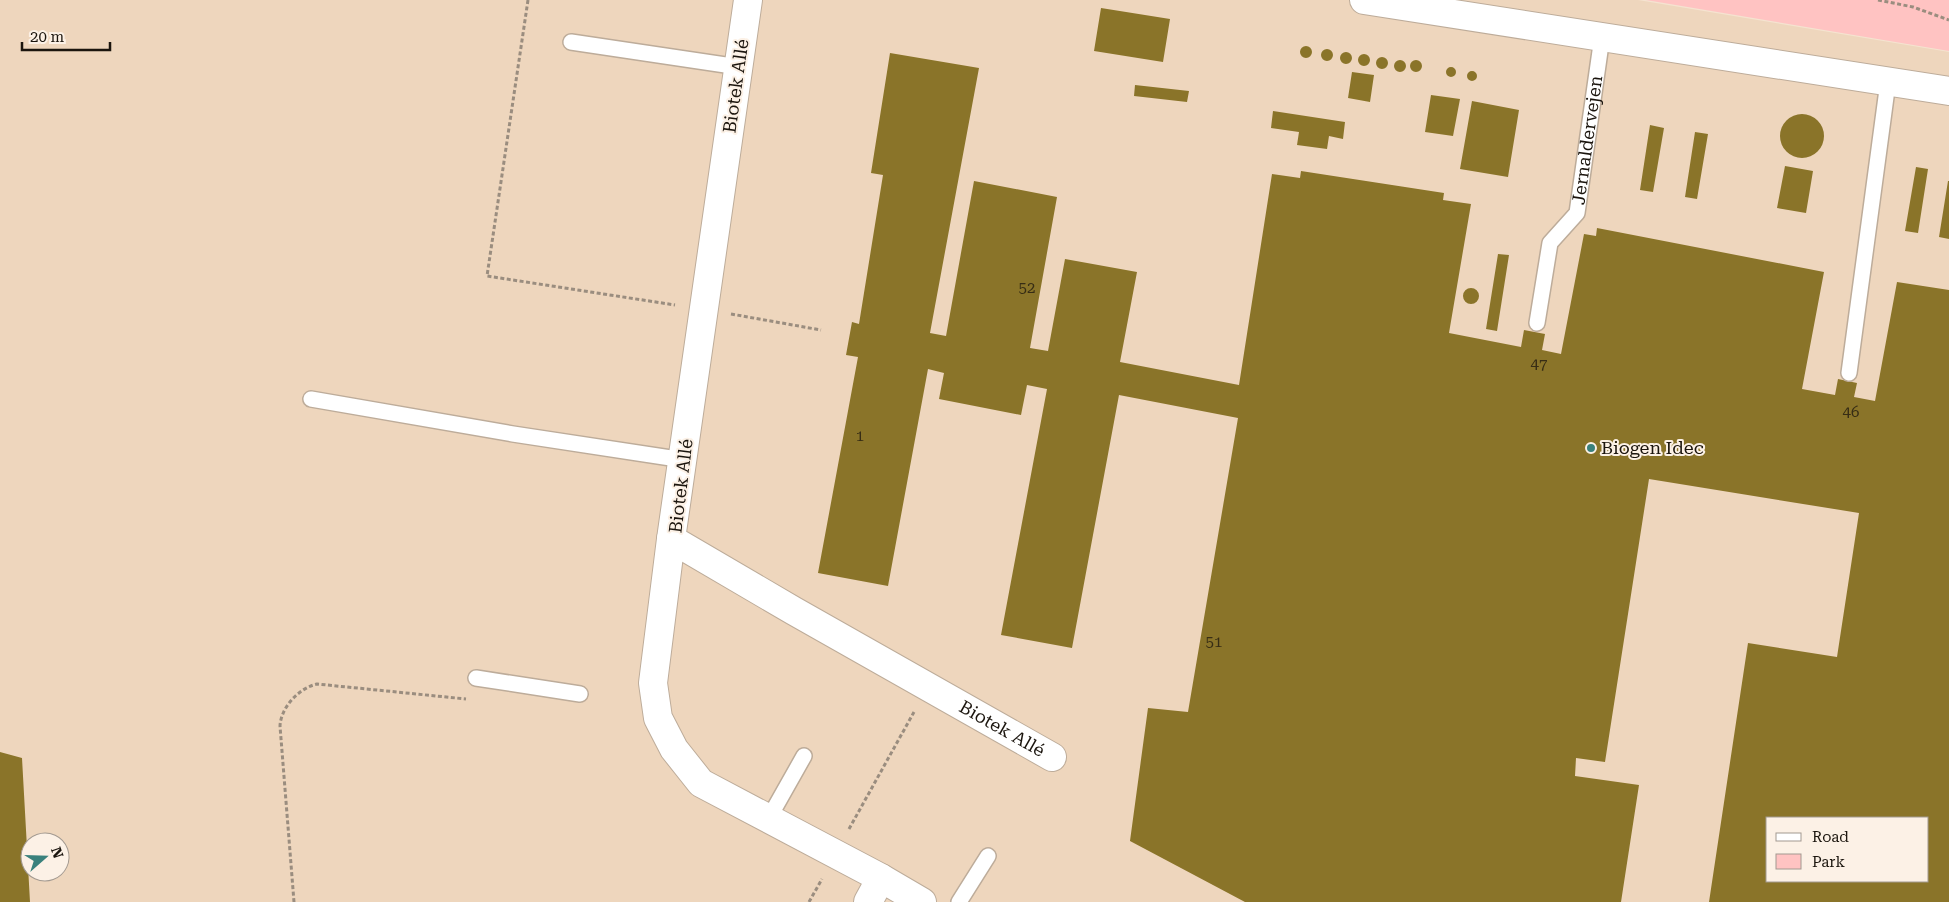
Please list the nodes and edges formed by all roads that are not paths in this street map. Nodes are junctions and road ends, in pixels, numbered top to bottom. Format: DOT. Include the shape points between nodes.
graph roads {
  1 [pos="748,0"];
  2 [pos="1364,0"];
  3 [pos="1602,37"];
  4 [pos="571,42"];
  5 [pos="739,67"];
  6 [pos="1888,82"];
  7 [pos="1949,92"];
  8 [pos="1537,323"];
  9 [pos="1849,373"];
  10 [pos="311,399"];
  11 [pos="684,460"];
  12 [pos="671,539"];
  13 [pos="476,678"];
  14 [pos="580,694"];
  15 [pos="804,756"];
  16 [pos="1052,757"];
  17 [pos="769,818"];
  18 [pos="988,856"];
  19 [pos="881,878"];
  20 [pos="868,902"];
  21 [pos="922,902"];
  22 [pos="959,902"];
  1 -- 5 [label="street, Biotek Allé"];
  2 -- 3 [label="street"];
  3 -- 6 [label="street"];
  3 -- 8 [label="lane, Jernaldervejen" via="1577,213 1550,243"];
  4 -- 5 [label="lane"];
  5 -- 11 [label="street, Biotek Allé"];
  6 -- 7 [label="street"];
  6 -- 9 [label="lane"];
  10 -- 11 [label="lane"];
  11 -- 12 [label="street, Biotek Allé"];
  12 -- 16 [label="street, Biotek Allé"];
  12 -- 17 [label="street" via="653,683 658,718 674,749 701,783"];
  13 -- 14 [label="lane"];
  15 -- 17 [label="lane"];
  17 -- 19 [label="street"];
  18 -- 22 [label="lane"];
  19 -- 20 [label="street"];
  19 -- 21 [label="street"];
}
